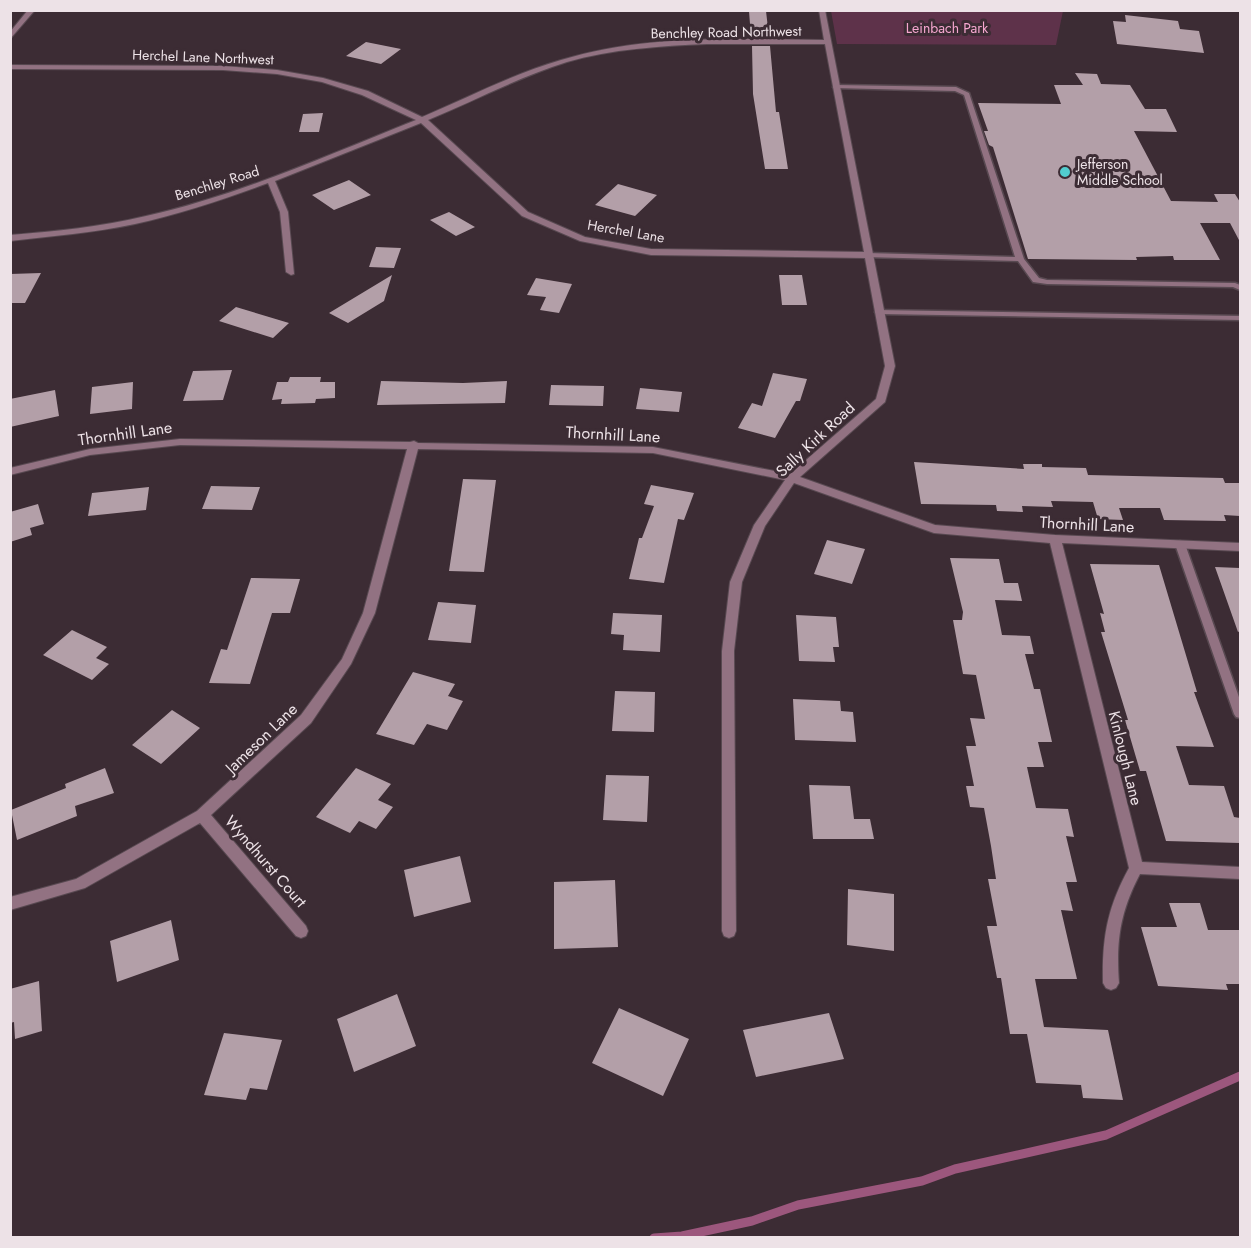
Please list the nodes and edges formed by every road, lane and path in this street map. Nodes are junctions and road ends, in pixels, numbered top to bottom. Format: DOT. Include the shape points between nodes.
graph roads {
  1 [pos="32,10"];
  2 [pos="822,10"];
  3 [pos="10,38"];
  4 [pos="828,42"];
  5 [pos="10,67"];
  6 [pos="836,87"];
  7 [pos="423,120"];
  8 [pos="271,180"];
  9 [pos="10,238"];
  10 [pos="867,255"];
  11 [pos="1020,260"];
  12 [pos="291,272"];
  13 [pos="1238,287"];
  14 [pos="879,312"];
  15 [pos="1240,318"];
  16 [pos="414,444"];
  17 [pos="10,472"];
  18 [pos="792,478"];
  19 [pos="1055,540"];
  20 [pos="1180,544"];
  21 [pos="1240,547"];
  22 [pos="1240,714"];
  23 [pos="202,815"];
  24 [pos="1136,868"];
  25 [pos="1240,873"];
  26 [pos="10,904"];
  27 [pos="302,931"];
  28 [pos="729,932"];
  29 [pos="1111,983"];
  1 -- 3 [label="street"];
  2 -- 4 [label="street, Sally Kirk Road"];
  4 -- 6 [label="street, Sally Kirk Road"];
  4 -- 7 [label="street, Benchley Road Northwest" via="689,42 586,55 526,75"];
  5 -- 7 [label="street, Herchel Lane Northwest" via="277,72 365,93"];
  6 -- 10 [label="street, Sally Kirk Road"];
  6 -- 11 [label="lane" via="956,89 967,94"];
  7 -- 8 [label="street, Benchley Road"];
  7 -- 10 [label="street, Herchel Lane" via="525,214 583,239 651,252"];
  8 -- 9 [label="street, Benchley Road" via="149,218"];
  8 -- 12 [label="street" via="284,212"];
  10 -- 11 [label="lane"];
  10 -- 14 [label="street, Sally Kirk Road"];
  11 -- 13 [label="lane" via="1036,280 1047,282"];
  14 -- 15 [label="lane"];
  14 -- 18 [label="street, Sally Kirk Road" via="890,366 881,400"];
  16 -- 17 [label="street, Thornhill Lane" via="180,442 90,453"];
  16 -- 18 [label="street, Thornhill Lane" via="653,450"];
  16 -- 23 [label="street, Jameson Lane" via="369,613 347,661 306,719"];
  18 -- 19 [label="street, Thornhill Lane" via="934,530"];
  18 -- 28 [label="street, Sally Kirk Road" via="760,525 736,582 728,651"];
  19 -- 20 [label="street, Thornhill Lane"];
  19 -- 24 [label="street, Kinlough Lane"];
  20 -- 21 [label="street, Thornhill Lane"];
  20 -- 22 [label="lane"];
  23 -- 26 [label="street, Jameson Lane" via="80,884"];
  23 -- 27 [label="street, Wyndhurst Court"];
  24 -- 25 [label="street"];
  24 -- 29 [label="street" via="1119,897 1109,941"];
}
